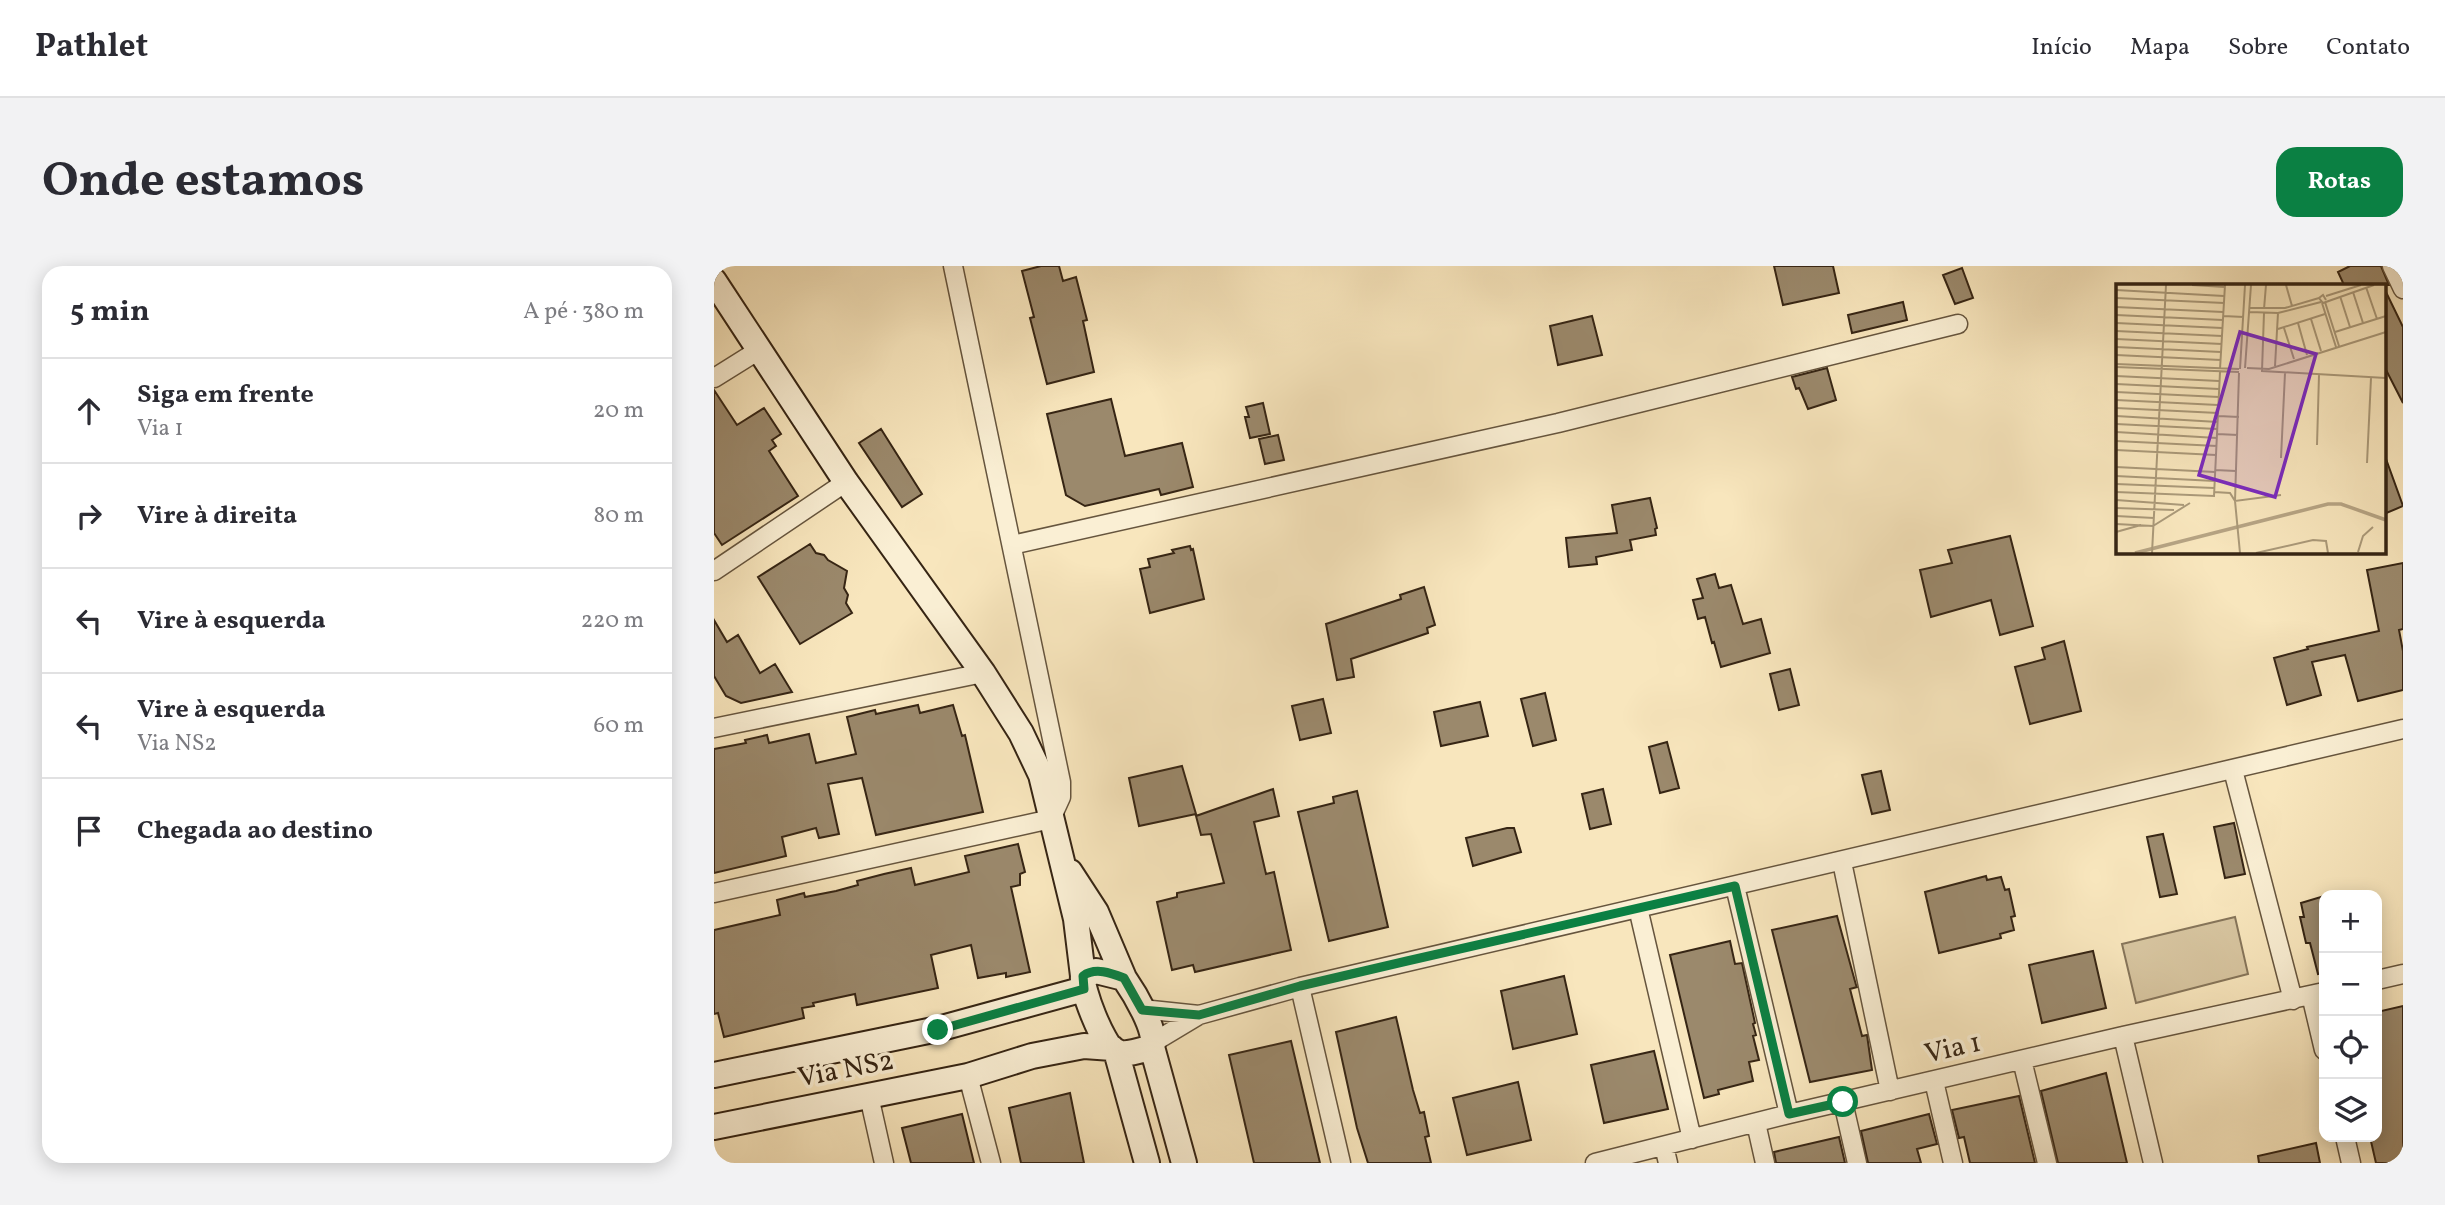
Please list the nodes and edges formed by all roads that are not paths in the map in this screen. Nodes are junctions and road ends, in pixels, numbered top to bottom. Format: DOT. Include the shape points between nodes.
graph roads {
  1 [pos="953,266"];
  2 [pos="2392,266"];
  3 [pos="714,281"];
  4 [pos="2403,289"];
  5 [pos="1958,324"];
  6 [pos="759,350"];
  7 [pos="714,378"];
  8 [pos="846,482"];
  9 [pos="1012,545"];
  10 [pos="714,571"];
  11 [pos="983,673"];
  12 [pos="714,728"];
  13 [pos="2403,729"];
  14 [pos="2233,770"];
  15 [pos="1051,819"];
  16 [pos="1058,854"];
  17 [pos="1842,862"];
  18 [pos="1735,886"];
  19 [pos="714,893"];
  20 [pos="1638,908"];
  21 [pos="2403,974"];
  22 [pos="1124,978"];
  23 [pos="2382,979"];
  24 [pos="1083,983"];
  25 [pos="1300,986"];
  26 [pos="2318,994"];
  27 [pos="2292,1000"];
  28 [pos="1142,1010"];
  29 [pos="1199,1015"];
  30 [pos="2320,1016"];
  31 [pos="2123,1037"];
  32 [pos="1153,1045"];
  33 [pos="1114,1050"];
  34 [pos="2022,1060"];
  35 [pos="714,1075"];
  36 [pos="968,1076"];
  37 [pos="1934,1081"];
  38 [pos="1890,1091"];
  39 [pos="869,1096"];
  40 [pos="1843,1102"];
  41 [pos="1789,1114"];
  42 [pos="1756,1123"];
  43 [pos="714,1127"];
  44 [pos="1692,1139"];
  45 [pos="2346,1142"];
  46 [pos="1666,1154"];
  47 [pos="884,1163"];
  48 [pos="991,1163"];
  49 [pos="1147,1163"];
  50 [pos="1184,1163"];
  51 [pos="1341,1163"];
  52 [pos="1595,1163"];
  53 [pos="1765,1163"];
  54 [pos="1857,1163"];
  55 [pos="1953,1163"];
  56 [pos="2046,1163"];
  57 [pos="2153,1163"];
  58 [pos="2351,1163"];
  1 -- 9 [label="street"];
  2 -- 4 [label="street"];
  3 -- 6 [label="street"];
  5 -- 9 [label="street" via="1558,423"];
  6 -- 7 [label="street"];
  6 -- 8 [label="street"];
  8 -- 10 [label="street"];
  8 -- 11 [label="street"];
  9 -- 15 [label="street" via="1061,782 1061,797"];
  11 -- 12 [label="street"];
  11 -- 15 [label="street" via="1041,775"];
  13 -- 14 [label="street"];
  14 -- 17 [label="street"];
  14 -- 27 [label="street"];
  15 -- 16 [label="street"];
  15 -- 19 [label="street"];
  16 -- 22 [label="street" via="1096,912"];
  16 -- 24 [label="street" via="1076,919"];
  17 -- 18 [label="street"];
  17 -- 38 [label="street"];
  18 -- 20 [label="street"];
  18 -- 41 [label="street"];
  20 -- 25 [label="street"];
  20 -- 44 [label="street"];
  21 -- 23 [label="street"];
  22 -- 24 [label="street, Via NS2" via="1087,972"];
  22 -- 28 [label="street"];
  24 -- 33 [label="street" via="1095,1018"];
  24 -- 35 [label="street, Via NS2" via="938,1030"];
  25 -- 29 [label="street"];
  25 -- 51 [label="street"];
  26 -- 27 [label="street, Via 1"];
  26 -- 30 [label="street"];
  27 -- 31 [label="street, Via 1"];
  28 -- 29 [label="street"];
  28 -- 32 [label="street"];
  29 -- 32 [label="street"];
  31 -- 34 [label="street, Via 1"];
  31 -- 57 [label="street"];
  32 -- 33 [label="street, Via NS2" via="1124,1053"];
  32 -- 50 [label="street"];
  33 -- 36 [label="street, Via NS2" via="1071,1048"];
  33 -- 49 [label="street"];
  34 -- 37 [label="street, Via 1"];
  34 -- 56 [label="street"];
  36 -- 39 [label="street, Via NS2"];
  36 -- 48 [label="street"];
  37 -- 38 [label="street, Via 1"];
  37 -- 55 [label="street"];
  38 -- 40 [label="street, Via 1"];
  39 -- 43 [label="street, Via NS2"];
  39 -- 47 [label="street"];
  40 -- 41 [label="street, Via 1"];
  40 -- 54 [label="street"];
  41 -- 42 [label="street, Via 1"];
  42 -- 44 [label="street, Via 1"];
  42 -- 53 [label="street"];
  44 -- 46 [label="street, Via 1"];
  45 -- 58 [label="street"];
  46 -- 52 [label="street, Via 1"];
}
